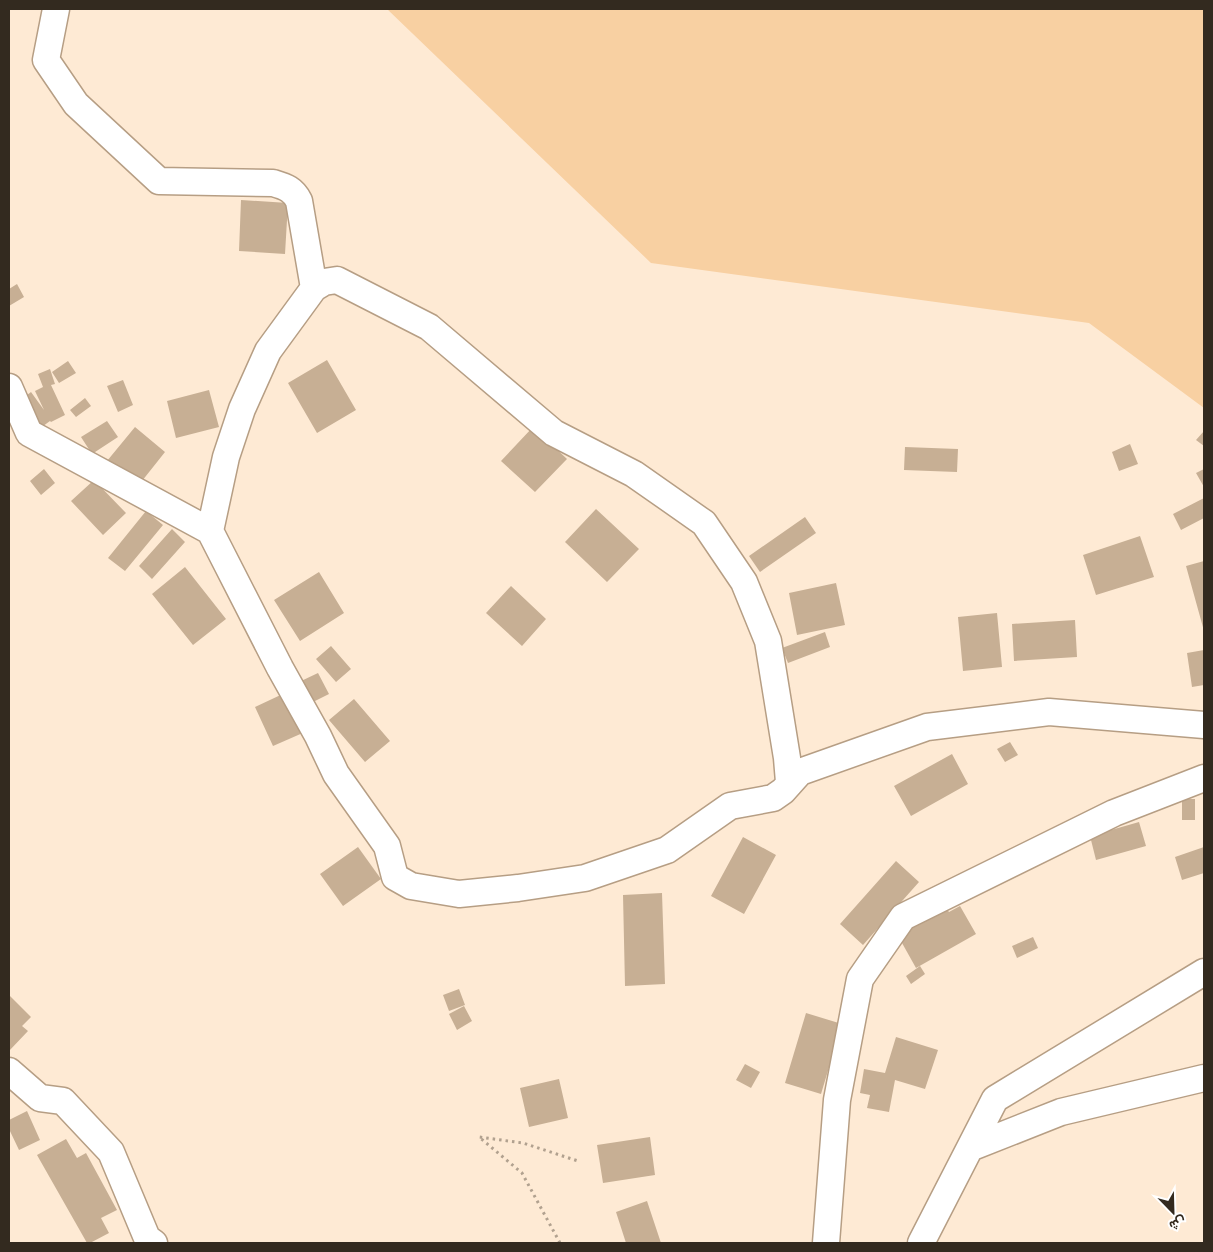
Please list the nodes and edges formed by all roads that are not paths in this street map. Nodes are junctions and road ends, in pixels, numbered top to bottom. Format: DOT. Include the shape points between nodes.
graph roads {
  1 [pos="56,9"];
  2 [pos="314,288"];
  3 [pos="9,387"];
  4 [pos="210,531"];
  5 [pos="1204,725"];
  6 [pos="1204,778"];
  7 [pos="789,782"];
  8 [pos="1204,972"];
  9 [pos="9,1072"];
  10 [pos="1204,1078"];
  11 [pos="970,1148"];
  12 [pos="154,1243"];
  13 [pos="826,1243"];
  14 [pos="921,1243"];
  1 -- 2 [label="street" via="46,60 76,104 158,181 273,183 295,193"];
  2 -- 4 [label="street" via="268,351 242,410 226,458"];
  2 -- 7 [label="street" via="324,282 338,280 429,327 554,433 634,474 704,523 744,582 768,642 788,758"];
  3 -- 4 [label="street" via="29,434"];
  4 -- 7 [label="street" via="336,774 386,846 394,877 411,886 458,894 585,878 667,850 730,806 773,798"];
  5 -- 7 [label="street" via="1049,712 927,728 814,766"];
  6 -- 13 [label="street" via="1114,813 903,917 860,979 837,1100"];
  8 -- 11 [label="street" via="996,1099"];
  9 -- 12 [label="street" via="40,1098 63,1101 112,1152 148,1238"];
  10 -- 11 [label="street" via="1062,1112"];
  11 -- 14 [label="street"];
}
